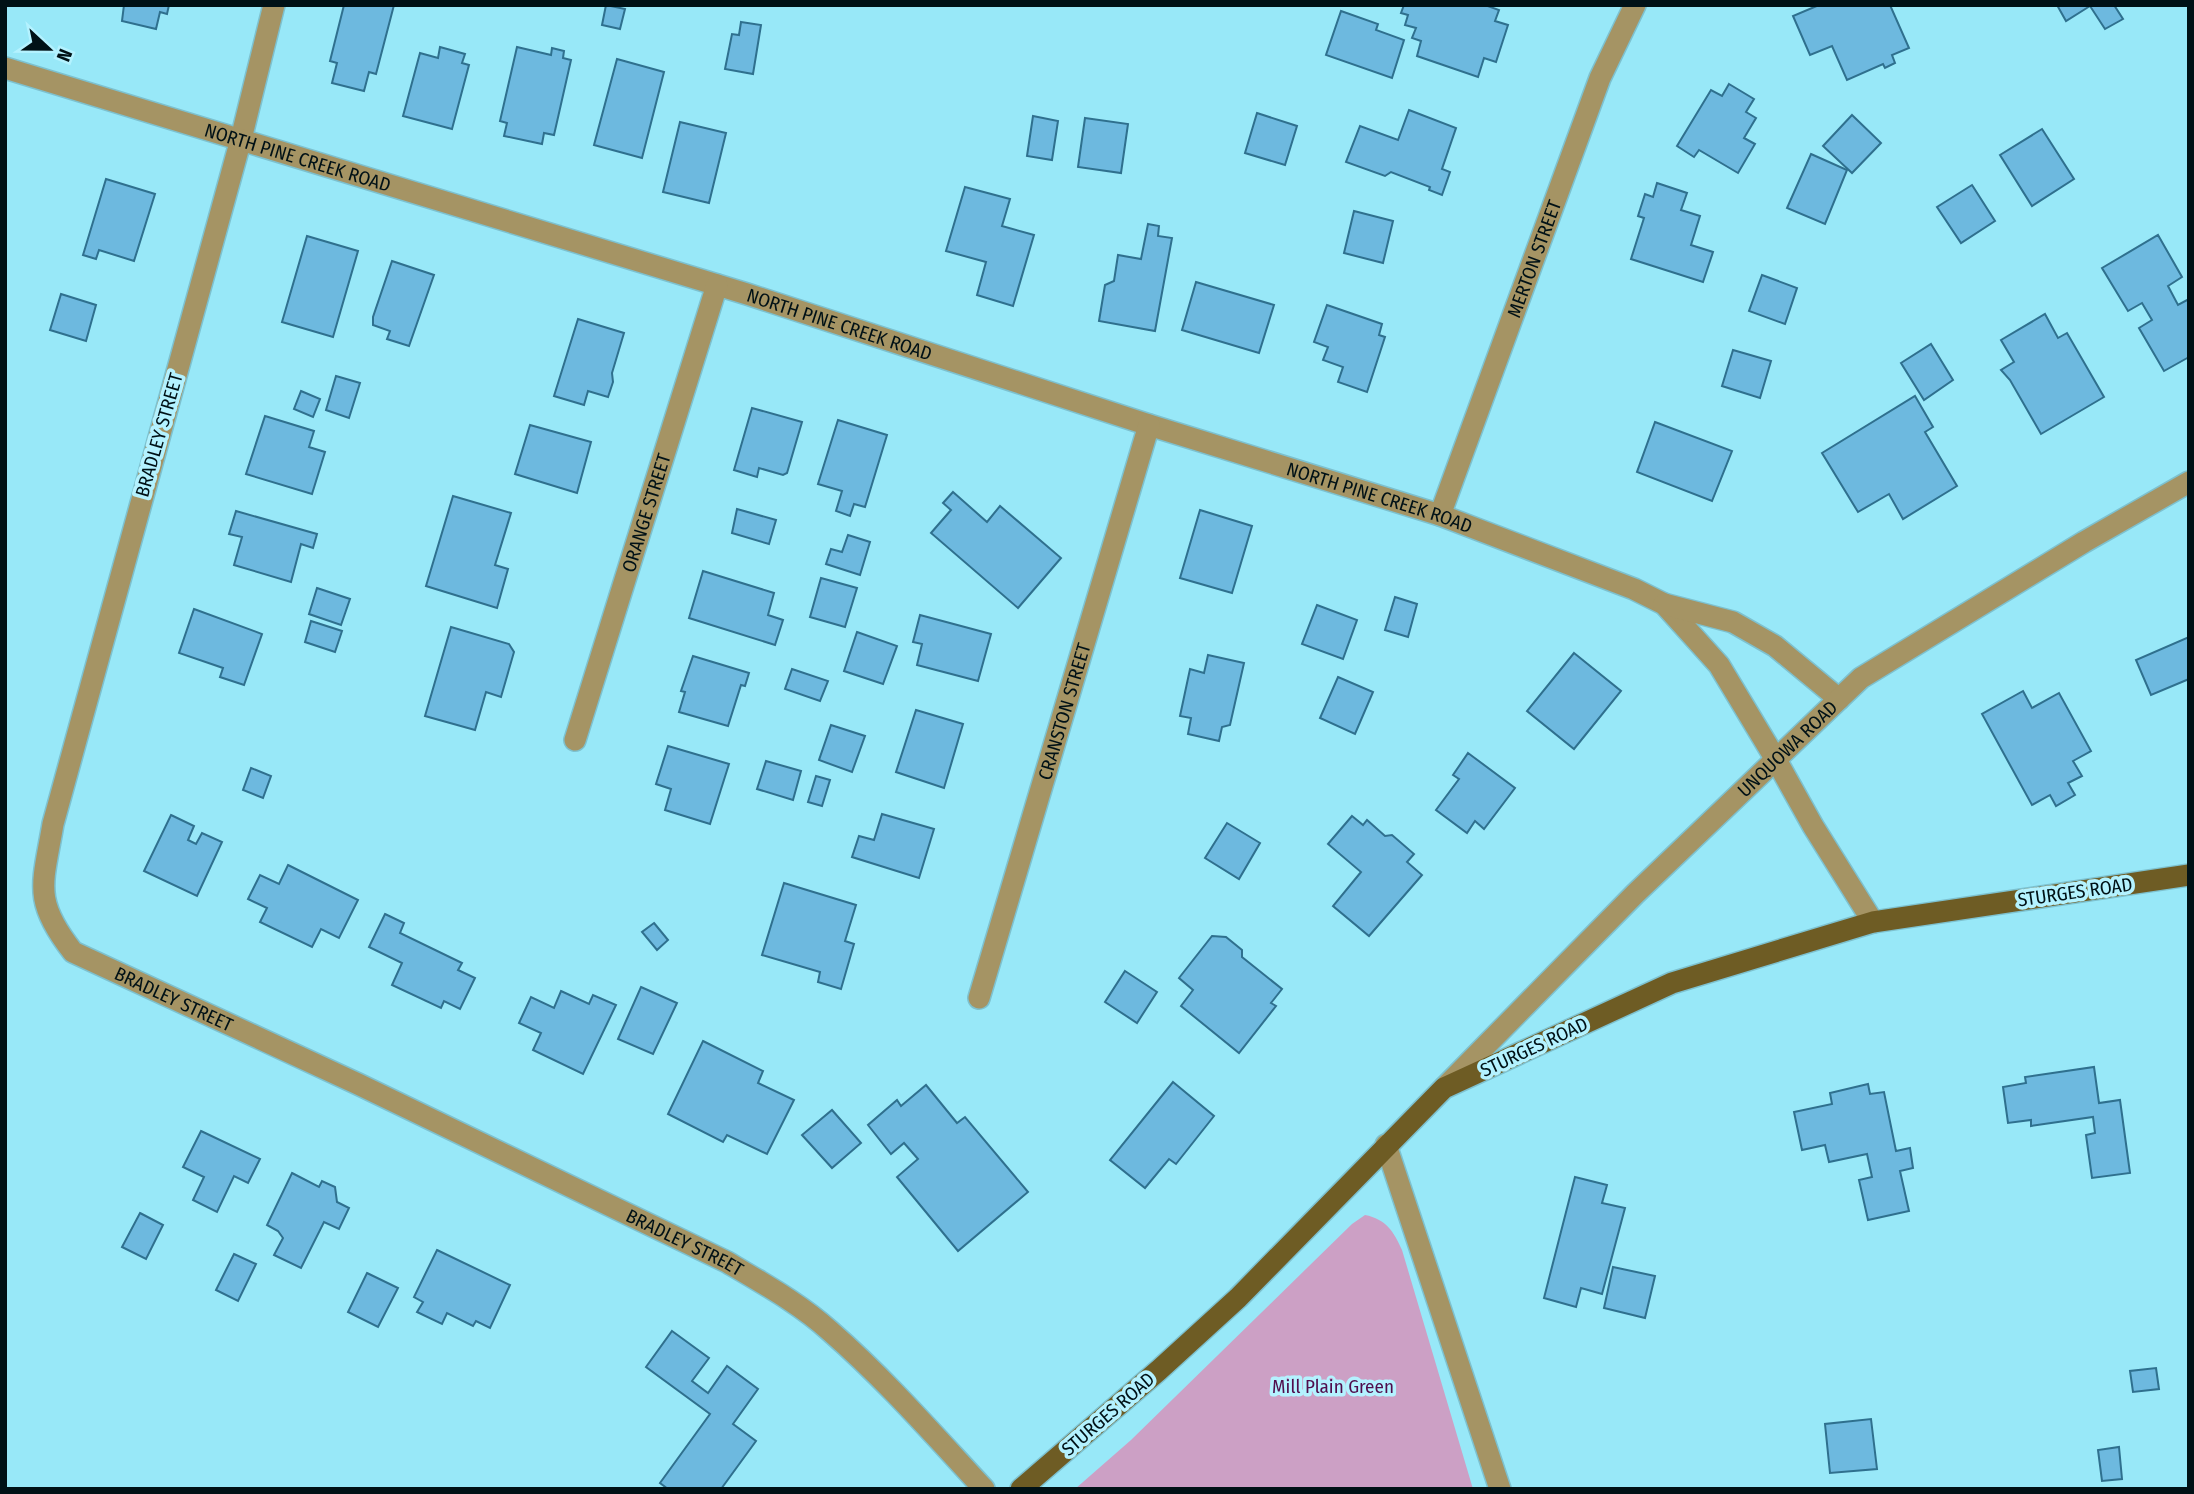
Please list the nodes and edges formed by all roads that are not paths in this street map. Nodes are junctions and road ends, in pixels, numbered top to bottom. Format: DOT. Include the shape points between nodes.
graph roads {
  1 [pos="274,5"];
  2 [pos="1635,5"];
  3 [pos="5,68"];
  4 [pos="242,139"];
  5 [pos="717,285"];
  6 [pos="1149,425"];
  7 [pos="2189,482"];
  8 [pos="1440,515"];
  9 [pos="1664,604"];
  10 [pos="1839,699"];
  11 [pos="575,740"];
  12 [pos="1775,758"];
  13 [pos="2189,875"];
  14 [pos="1872,922"];
  15 [pos="979,998"];
  16 [pos="1444,1088"];
  17 [pos="1386,1145"];
  18 [pos="984,1489"];
  19 [pos="1021,1489"];
  20 [pos="1500,1489"];
  1 -- 4 [label="street, BRADLEY STREET"];
  2 -- 8 [label="street, MERTON STREET" via="1600,78"];
  3 -- 4 [label="street, NORTH PINE CREEK ROAD"];
  4 -- 5 [label="street, NORTH PINE CREEK ROAD"];
  4 -- 18 [label="street, BRADLEY STREET" via="53,824 43,896 48,915 73,952 727,1262 785,1296 830,1330"];
  5 -- 6 [label="street, NORTH PINE CREEK ROAD"];
  5 -- 11 [label="street, ORANGE STREET"];
  6 -- 8 [label="street, NORTH PINE CREEK ROAD"];
  6 -- 15 [label="street, CRANSTON STREET"];
  7 -- 10 [label="street, UNQUOWA ROAD" via="1861,678"];
  8 -- 9 [label="street, NORTH PINE CREEK ROAD"];
  9 -- 10 [label="street, NORTH PINE CREEK ROAD" via="1733,622 1775,646"];
  9 -- 12 [label="street, NORTH PINE CREEK ROAD" via="1719,665"];
  10 -- 12 [label="street, UNQUOWA ROAD"];
  12 -- 14 [label="street, NORTH PINE CREEK ROAD"];
  12 -- 16 [label="street, UNQUOWA ROAD"];
  13 -- 14 [label="main road, STURGES ROAD"];
  14 -- 16 [label="main road, STURGES ROAD" via="1672,983"];
  16 -- 17 [label="main road, STURGES ROAD"];
  17 -- 19 [label="main road, STURGES ROAD" via="1238,1298"];
  17 -- 20 [label="street"];
}
